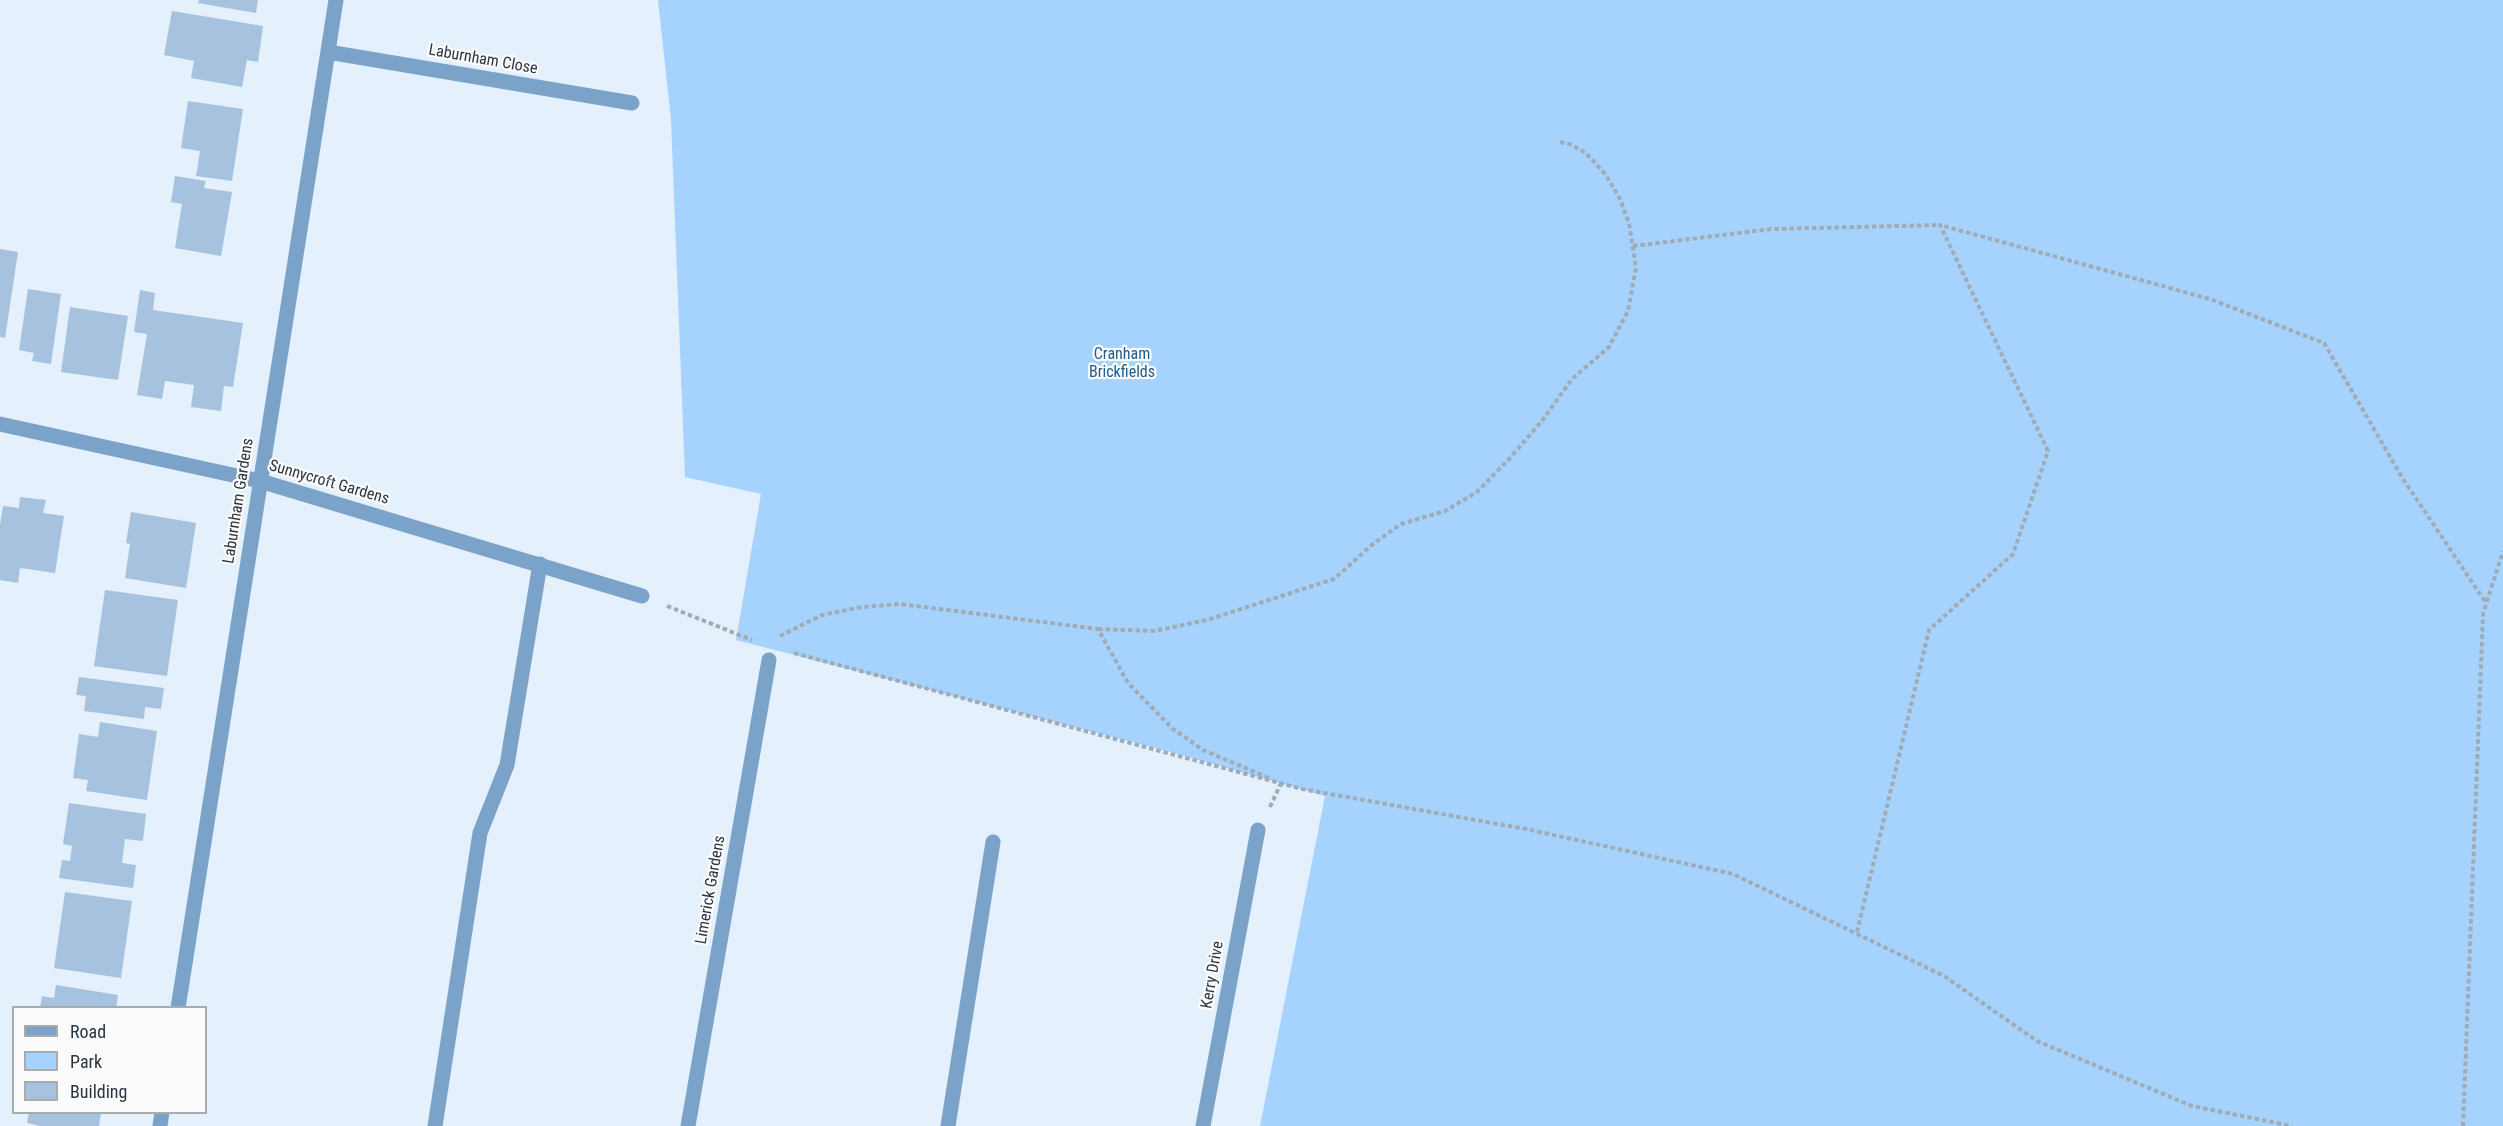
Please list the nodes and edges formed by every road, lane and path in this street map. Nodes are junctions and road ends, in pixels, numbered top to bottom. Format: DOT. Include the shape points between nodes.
graph roads {
  1 [pos="336,0"];
  2 [pos="328,52"];
  3 [pos="632,103"];
  4 [pos="1559,142"];
  5 [pos="1940,225"];
  6 [pos="1633,246"];
  7 [pos="0,424"];
  8 [pos="260,482"];
  9 [pos="2503,551"];
  10 [pos="540,564"];
  11 [pos="642,596"];
  12 [pos="2487,603"];
  13 [pos="1098,629"];
  14 [pos="762,645"];
  15 [pos="769,660"];
  16 [pos="1283,784"];
  17 [pos="1258,830"];
  18 [pos="993,842"];
  19 [pos="1857,932"];
  20 [pos="178,1006"];
  21 [pos="435,1126"];
  22 [pos="688,1126"];
  23 [pos="948,1126"];
  24 [pos="1203,1126"];
  25 [pos="2292,1126"];
  26 [pos="2463,1126"];
  1 -- 2 [label="street, Laburnham Gardens"];
  2 -- 3 [label="street, Laburnham Close"];
  2 -- 8 [label="street, Laburnham Gardens"];
  4 -- 6 [label="path" via="1586,153 1606,175 1620,199"];
  5 -- 6 [label="path" via="1771,229"];
  5 -- 12 [label="path" via="2210,299 2324,343 2403,479"];
  5 -- 19 [label="path" via="2048,451 2013,554 1929,630"];
  6 -- 13 [label="path" via="1636,268 1628,311 1609,347 1572,379 1542,421 1477,492 1446,511 1401,524 1334,579 1207,620 1154,631"];
  7 -- 8 [label="street, Sunnycroft Gardens"];
  8 -- 10 [label="street, Sunnycroft Gardens"];
  8 -- 20 [label="street, Laburnham Gardens"];
  9 -- 12 [label="path"];
  10 -- 11 [label="street, Sunnycroft Gardens"];
  10 -- 21 [label="street" via="507,765 480,833"];
  11 -- 14 [label="path"];
  12 -- 26 [label="path" via="2483,614"];
  13 -- 14 [label="path" via="900,604 862,606 822,615"];
  13 -- 16 [label="path" via="1128,683 1173,729 1203,750"];
  14 -- 15 [label="path"];
  14 -- 16 [label="path"];
  15 -- 22 [label="street, Limerick Gardens"];
  16 -- 17 [label="path"];
  16 -- 19 [label="path" via="1526,829 1733,874"];
  17 -- 24 [label="street, Kerry Drive"];
  18 -- 23 [label="street"];
  19 -- 25 [label="path" via="1944,976 2037,1041 2192,1106"];
}
